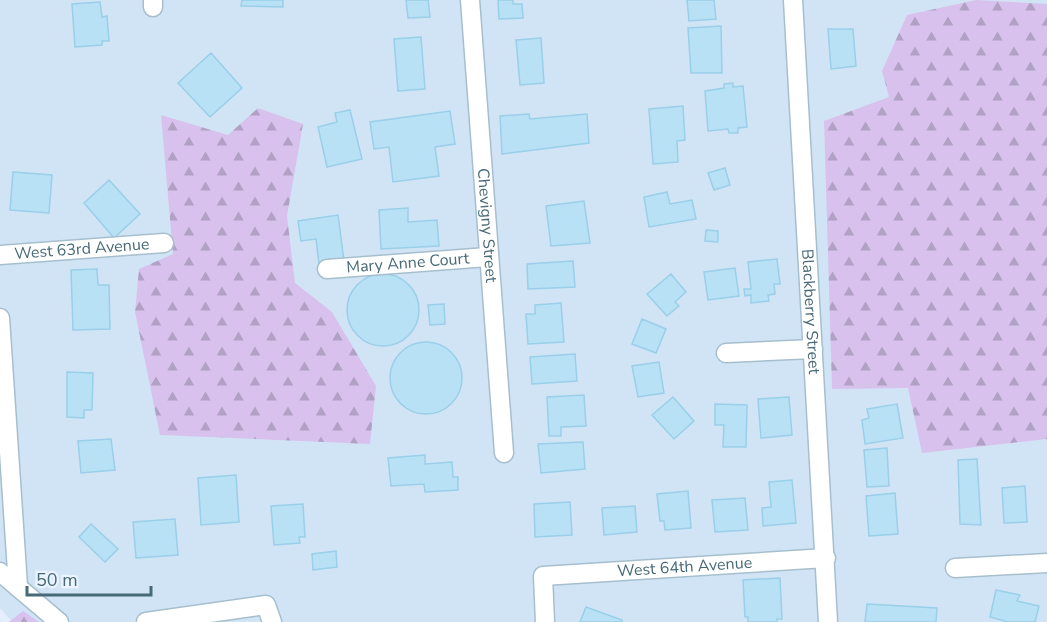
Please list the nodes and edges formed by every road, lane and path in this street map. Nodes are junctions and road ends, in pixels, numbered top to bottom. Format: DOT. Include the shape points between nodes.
graph roads {
  1 [pos="470,0"];
  2 [pos="793,0"];
  3 [pos="164,243"];
  4 [pos="0,255"];
  5 [pos="488,257"];
  6 [pos="327,269"];
  7 [pos="0,318"];
  8 [pos="813,349"];
  9 [pos="726,353"];
  10 [pos="504,453"];
  11 [pos="826,558"];
  12 [pos="1047,563"];
  13 [pos="955,568"];
  14 [pos="0,572"];
  15 [pos="18,586"];
  16 [pos="269,613"];
  17 [pos="58,622"];
  18 [pos="146,622"];
  19 [pos="545,622"];
  20 [pos="828,622"];
  1 -- 5 [label="street, Chevigny Street"];
  2 -- 8 [label="street, Blackberry Street"];
  3 -- 4 [label="street, West 63rd Avenue"];
  5 -- 6 [label="street, Mary Anne Court"];
  5 -- 10 [label="street, Chevigny Street"];
  7 -- 15 [label="street"];
  8 -- 9 [label="street"];
  8 -- 11 [label="street, Blackberry Street"];
  11 -- 19 [label="street, West 64th Avenue" via="543,576"];
  11 -- 20 [label="street, Blackberry Street"];
  12 -- 13 [label="street"];
  14 -- 15 [label="street"];
  15 -- 17 [label="street"];
  16 -- 18 [label="street"];
}
